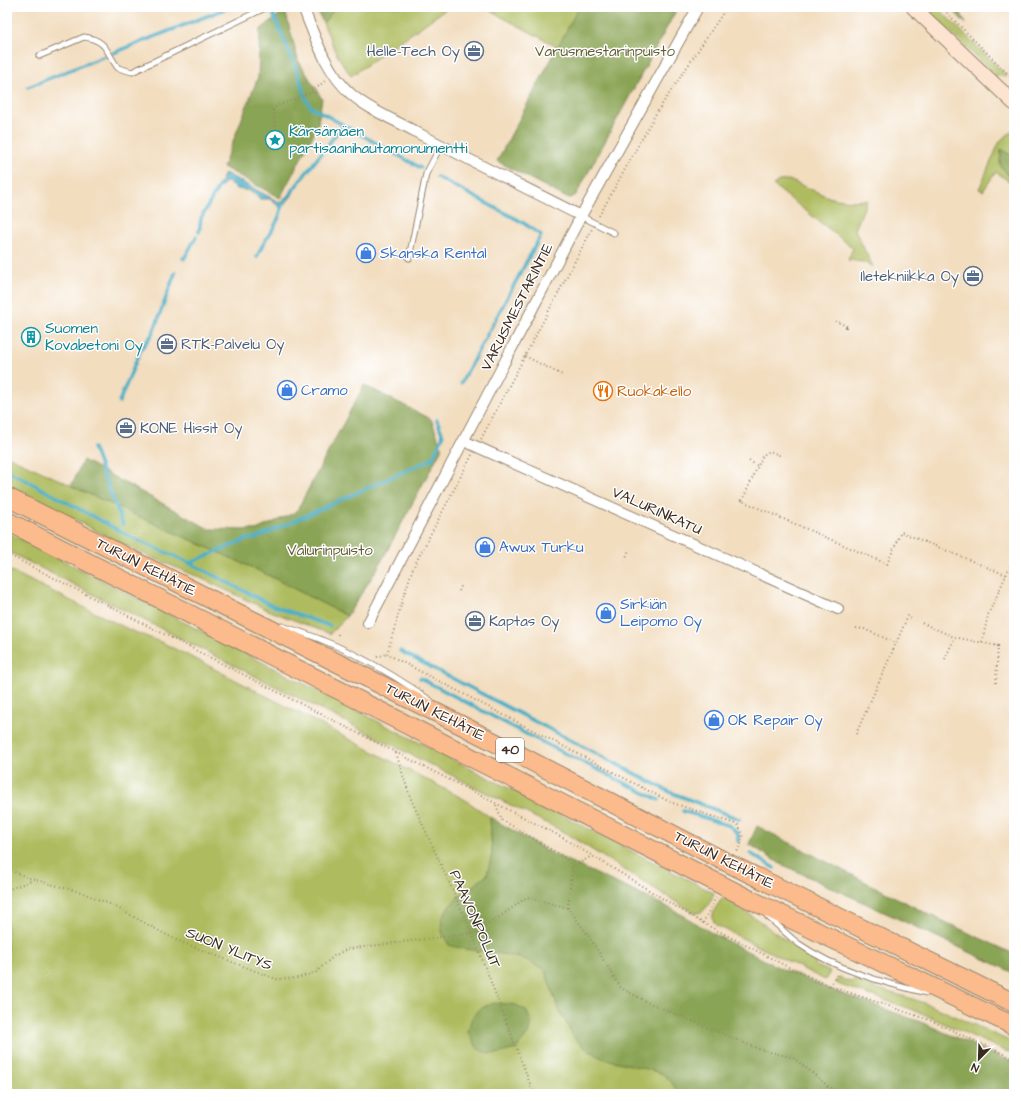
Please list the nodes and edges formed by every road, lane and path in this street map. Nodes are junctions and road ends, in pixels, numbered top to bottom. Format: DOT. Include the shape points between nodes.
graph roads {
  1 [pos="268,7"];
  2 [pos="303,7"];
  3 [pos="698,7"];
  4 [pos="913,7"];
  5 [pos="941,7"];
  6 [pos="39,56"];
  7 [pos="334,73"];
  8 [pos="1014,80"];
  9 [pos="1014,103"];
  10 [pos="275,140"];
  11 [pos="442,145"];
  12 [pos="581,216"];
  13 [pos="614,233"];
  14 [pos="409,258"];
  15 [pos="836,321"];
  16 [pos="847,327"];
  17 [pos="525,356"];
  18 [pos="564,376"];
  19 [pos="464,441"];
  20 [pos="781,456"];
  21 [pos="749,461"];
  22 [pos="758,466"];
  23 [pos="7,497"];
  24 [pos="23,519"];
  25 [pos="629,550"];
  26 [pos="7,554"];
  27 [pos="1014,558"];
  28 [pos="625,560"];
  29 [pos="1006,575"];
  30 [pos="462,584"];
  31 [pos="458,591"];
  32 [pos="838,609"];
  33 [pos="240,615"];
  34 [pos="911,618"];
  35 [pos="922,623"];
  36 [pos="368,624"];
  37 [pos="856,628"];
  38 [pos="338,631"];
  39 [pos="338,635"];
  40 [pos="955,638"];
  41 [pos="982,642"];
  42 [pos="896,643"];
  43 [pos="387,654"];
  44 [pos="378,657"];
  45 [pos="945,659"];
  46 [pos="996,683"];
  47 [pos="434,703"];
  48 [pos="439,707"];
  49 [pos="469,729"];
  50 [pos="856,734"];
  51 [pos="396,753"];
  52 [pos="496,804"];
  53 [pos="592,856"];
  54 [pos="572,867"];
  55 [pos="7,869"];
  56 [pos="34,879"];
  57 [pos="7,890"];
  58 [pos="717,894"];
  59 [pos="568,908"];
  60 [pos="703,923"];
  61 [pos="472,933"];
  62 [pos="838,972"];
  63 [pos="830,986"];
  64 [pos="1014,1003"];
  65 [pos="1014,1026"];
  66 [pos="1014,1059"];
  67 [pos="828,1086"];
  68 [pos="534,1094"];
  69 [pos="822,1094"];
  70 [pos="843,1094"];
  1 -- 6 [label="lane" via="132,72 118,68 103,44 90,38 84,37"];
  2 -- 7 [label="street"];
  3 -- 12 [label="street, VARUSMESTARINTIE"];
  4 -- 9 [label="street"];
  5 -- 8 [label="path"];
  7 -- 10 [label="path" via="312,92 273,110 279,137"];
  7 -- 11 [label="street" via="352,95"];
  11 -- 12 [label="street"];
  11 -- 14 [label="lane" via="426,174"];
  12 -- 13 [label="lane"];
  12 -- 19 [label="street, VARUSMESTARINTIE"];
  15 -- 16 [label="path"];
  17 -- 18 [label="path"];
  19 -- 32 [label="street, VALURINKATU"];
  19 -- 36 [label="street, VARUSMESTARINTIE"];
  20 -- 22 [label="path" via="770,451 763,455"];
  21 -- 22 [label="path"];
  22 -- 29 [label="path" via="741,500 886,564 901,532"];
  23 -- 24 [label="highway, TURUN KEHÄTIE / 40"];
  24 -- 33 [label="highway, TURUN KEHÄTIE / 40"];
  24 -- 65 [label="highway, TURUN KEHÄTIE / 40" via="746,897"];
  25 -- 28 [label="path"];
  26 -- 51 [label="path"];
  27 -- 29 [label="path"];
  29 -- 41 [label="path" via="988,615"];
  30 -- 31 [label="path"];
  33 -- 47 [label="lane" via="316,636 398,677"];
  33 -- 49 [label="highway, TURUN KEHÄTIE / 40"];
  34 -- 42 [label="path" via="908,616"];
  35 -- 40 [label="path"];
  37 -- 42 [label="path"];
  38 -- 39 [label="path"];
  40 -- 41 [label="path"];
  40 -- 45 [label="path"];
  41 -- 46 [label="path" via="999,644"];
  42 -- 50 [label="path"];
  43 -- 44 [label="path"];
  48 -- 49 [label="lane"];
  49 -- 64 [label="highway, TURUN KEHÄTIE / 40" via="722,860"];
  51 -- 52 [label="path"];
  51 -- 61 [label="path, PAAVONPOLUT" via="410,797"];
  52 -- 53 [label="path" via="558,835"];
  52 -- 54 [label="path" via="502,820 564,857"];
  53 -- 54 [label="path"];
  53 -- 60 [label="path"];
  54 -- 59 [label="path"];
  55 -- 56 [label="path, SUON YLITYS"];
  56 -- 57 [label="path"];
  56 -- 61 [label="path, SUON YLITYS" via="83,893 112,905 176,940 276,979 298,978 316,972 334,956 348,949"];
  58 -- 60 [label="path"];
  59 -- 61 [label="path" via="527,897"];
  59 -- 67 [label="path" via="621,988 647,1002 760,1049 794,1058"];
  60 -- 63 [label="path"];
  61 -- 68 [label="path, PAAVONPOLUT"];
  62 -- 63 [label="path"];
  63 -- 66 [label="path" via="932,1021"];
  67 -- 69 [label="path"];
  67 -- 70 [label="path"];
}
